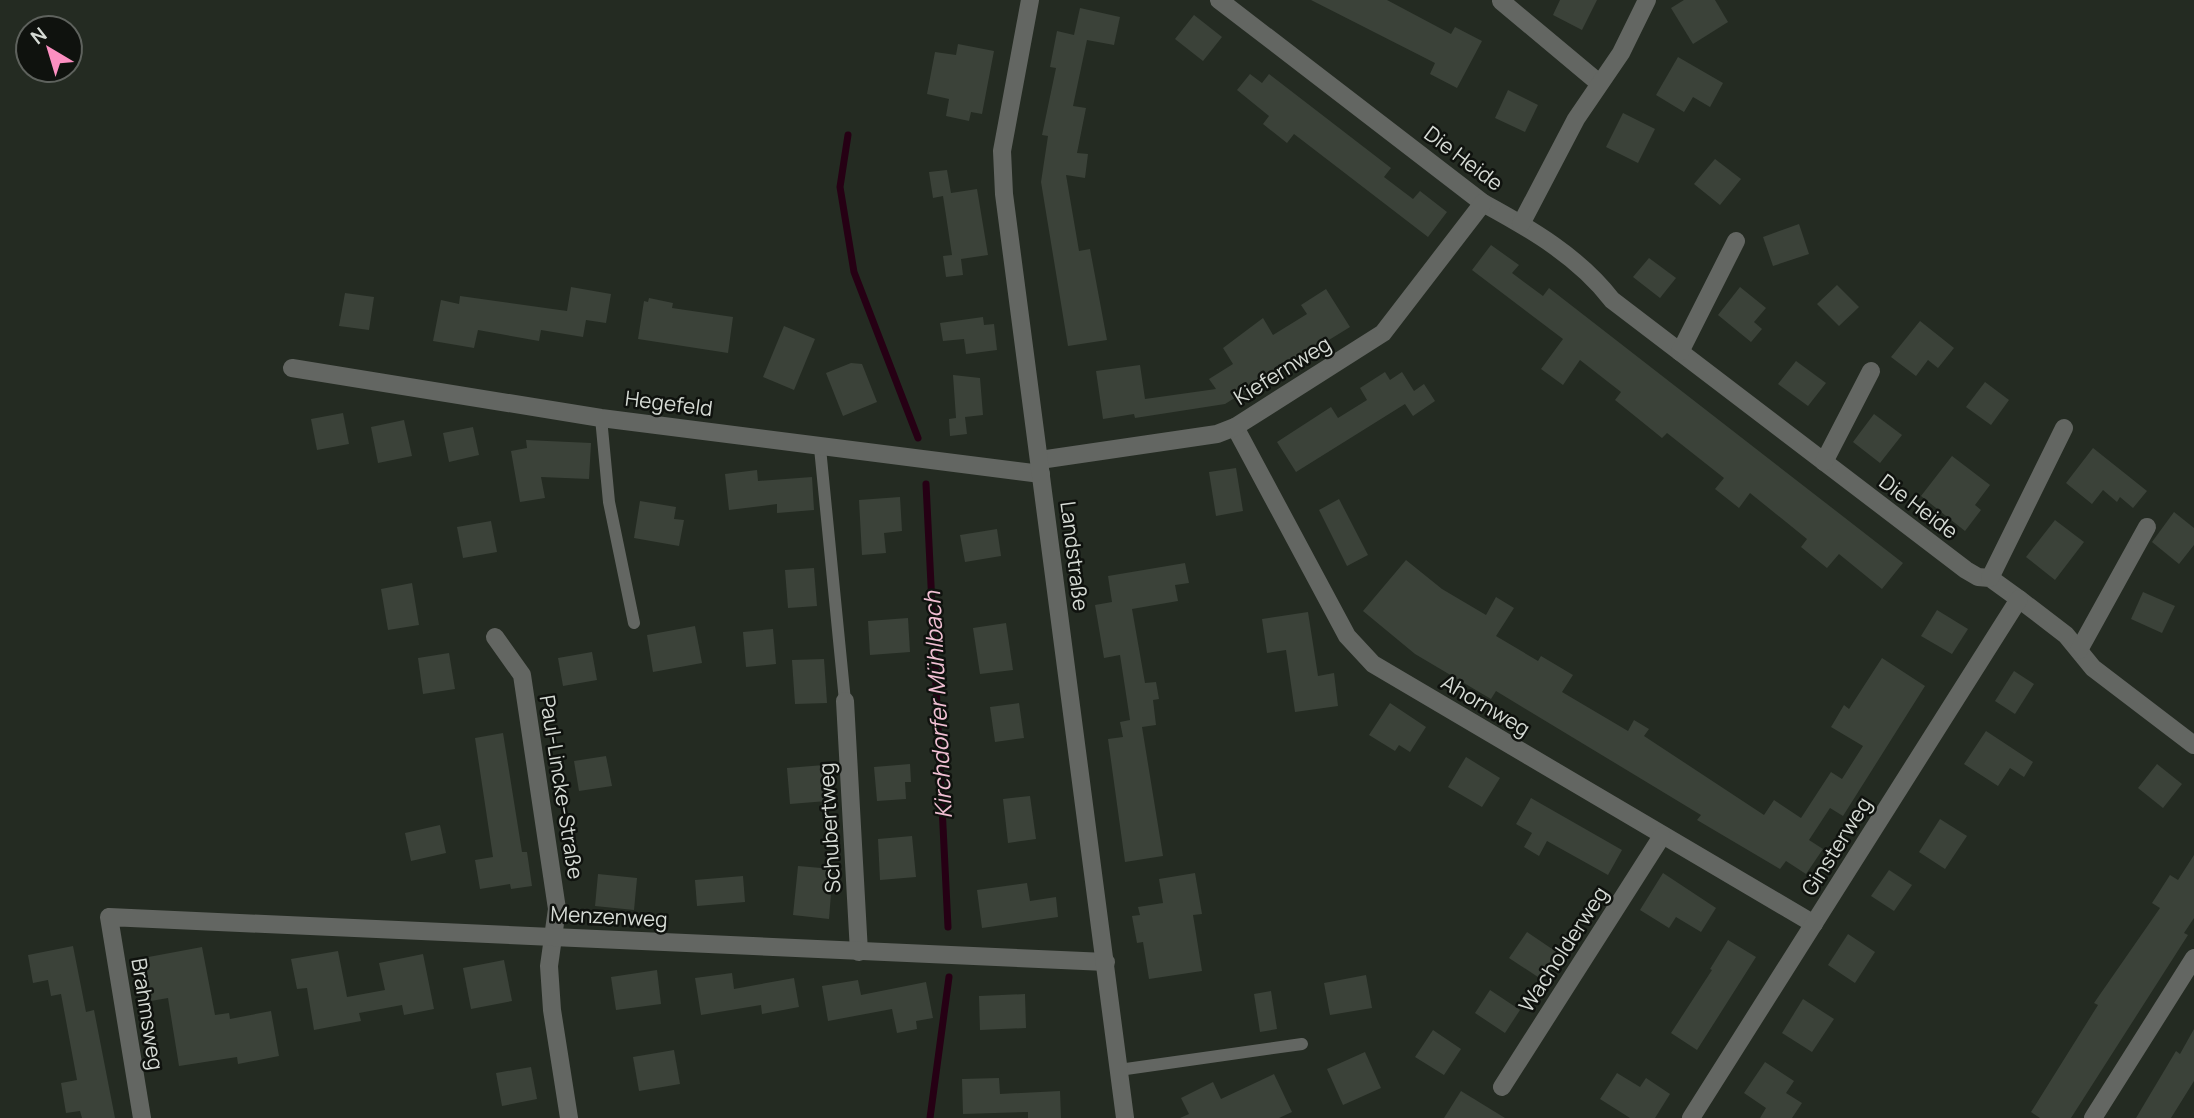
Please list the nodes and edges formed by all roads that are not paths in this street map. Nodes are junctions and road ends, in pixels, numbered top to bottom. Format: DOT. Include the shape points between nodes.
graph roads {
  1 [pos="1030,0"];
  2 [pos="1219,0"];
  3 [pos="1647,0"];
  4 [pos="1502,1"];
  5 [pos="1599,83"];
  6 [pos="1483,203"];
  7 [pos="1521,224"];
  8 [pos="1736,241"];
  9 [pos="1680,352"];
  10 [pos="292,368"];
  11 [pos="1871,371"];
  12 [pos="601,418"];
  13 [pos="1235,427"];
  14 [pos="2064,428"];
  15 [pos="820,448"];
  16 [pos="1824,463"];
  17 [pos="1041,467"];
  18 [pos="2147,527"];
  19 [pos="1990,578"];
  20 [pos="2019,599"];
  21 [pos="634,623"];
  22 [pos="495,637"];
  23 [pos="2079,650"];
  24 [pos="845,701"];
  25 [pos="2194,745"];
  26 [pos="1662,836"];
  27 [pos="109,917"];
  28 [pos="1814,924"];
  29 [pos="553,936"];
  30 [pos="859,952"];
  31 [pos="2194,958"];
  32 [pos="1106,962"];
  33 [pos="1302,1044"];
  34 [pos="1119,1070"];
  35 [pos="1502,1087"];
  36 [pos="142,1118"];
  37 [pos="569,1118"];
  38 [pos="1125,1118"];
  39 [pos="1691,1118"];
  40 [pos="2093,1118"];
  1 -- 17 [label="street, Landstraße" via="1002,150"];
  2 -- 6 [label="street, Die Heide"];
  3 -- 5 [label="street" via="1621,53"];
  4 -- 5 [label="street"];
  5 -- 7 [label="street"];
  6 -- 7 [label="street, Die Heide"];
  6 -- 13 [label="street, Kiefernweg" via="1383,333"];
  7 -- 9 [label="street, Die Heide" via="1591,272 1612,300"];
  8 -- 9 [label="street"];
  9 -- 16 [label="street, Die Heide"];
  10 -- 12 [label="street, Hegefeld"];
  11 -- 16 [label="street"];
  12 -- 15 [label="street, Hegefeld"];
  12 -- 21 [label="lane" via="609,502"];
  13 -- 17 [label="street, Kiefernweg"];
  13 -- 26 [label="street, Ahornweg" via="1347,636 1373,664"];
  14 -- 19 [label="street"];
  15 -- 17 [label="street, Hegefeld"];
  15 -- 24 [label="lane"];
  16 -- 19 [label="street, Die Heide" via="1966,570"];
  17 -- 32 [label="street, Landstraße"];
  18 -- 23 [label="street"];
  19 -- 20 [label="street, Die Heide"];
  20 -- 23 [label="street, Die Heide"];
  20 -- 28 [label="street, Ginsterweg"];
  22 -- 29 [label="street, Paul-Lincke-Straße" via="522,675 557,909"];
  23 -- 25 [label="street, Die Heide" via="2093,668"];
  24 -- 30 [label="street, Schubertweg"];
  26 -- 28 [label="street, Ahornweg"];
  26 -- 35 [label="street, Wacholderweg"];
  27 -- 29 [label="street, Menzenweg"];
  27 -- 36 [label="street, Brahmsweg"];
  28 -- 39 [label="street, Ginsterweg"];
  29 -- 30 [label="street, Menzenweg"];
  29 -- 37 [label="street, Paul-Lincke-Straße" via="549,967 552,1010"];
  30 -- 32 [label="street, Menzenweg"];
  31 -- 40 [label="street"];
  32 -- 34 [label="street, Landstraße"];
  33 -- 34 [label="lane"];
  34 -- 38 [label="street, Landstraße"];
}
